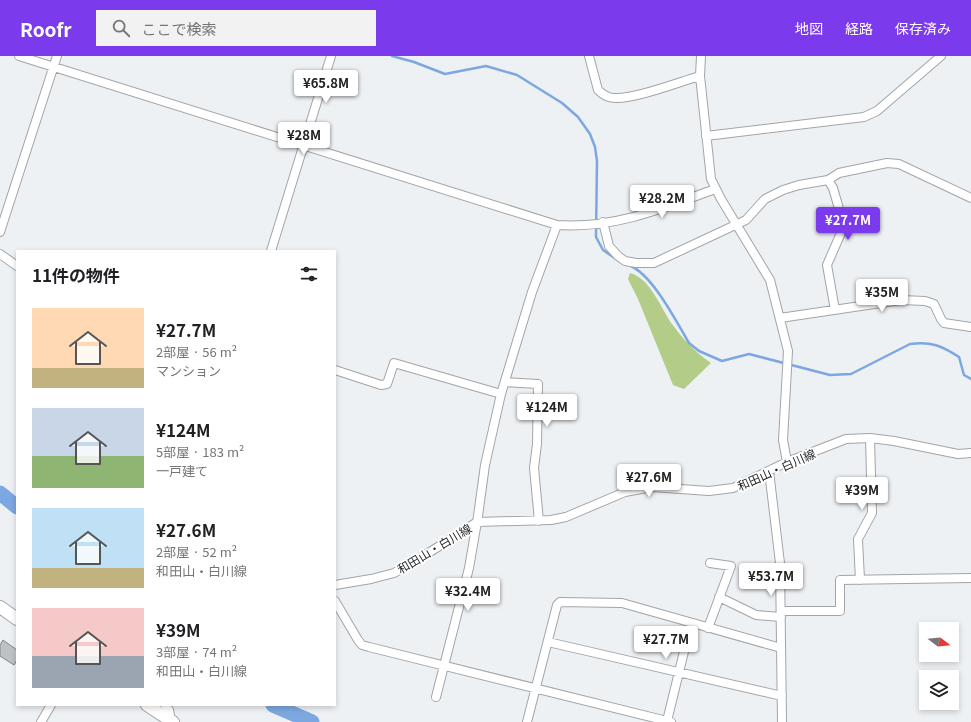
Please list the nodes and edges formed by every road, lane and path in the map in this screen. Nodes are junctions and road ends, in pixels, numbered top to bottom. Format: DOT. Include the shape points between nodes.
graph roads {
  1 [pos="19,56"];
  2 [pos="57,56"];
  3 [pos="331,56"];
  4 [pos="590,56"];
  5 [pos="701,56"];
  6 [pos="941,56"];
  7 [pos="53,67"];
  8 [pos="700,76"];
  9 [pos="706,136"];
  10 [pos="303,145"];
  11 [pos="828,180"];
  12 [pos="715,188"];
  13 [pos="971,198"];
  14 [pos="603,222"];
  15 [pos="557,225"];
  16 [pos="737,225"];
  17 [pos="0,232"];
  18 [pos="271,250"];
  19 [pos="0,254"];
  20 [pos="16,265"];
  21 [pos="835,310"];
  22 [pos="780,318"];
  23 [pos="971,326"];
  24 [pos="336,370"];
  25 [pos="505,382"];
  26 [pos="502,394"];
  27 [pos="870,438"];
  28 [pos="971,453"];
  29 [pos="787,462"];
  30 [pos="769,471"];
  31 [pos="539,520"];
  32 [pos="477,522"];
  33 [pos="710,563"];
  34 [pos="971,578"];
  35 [pos="860,580"];
  36 [pos="336,585"];
  37 [pos="719,598"];
  38 [pos="336,602"];
  39 [pos="0,607"];
  40 [pos="781,614"];
  41 [pos="16,618"];
  42 [pos="691,623"];
  43 [pos="708,628"];
  44 [pos="548,642"];
  45 [pos="781,648"];
  46 [pos="443,667"];
  47 [pos="679,673"];
  48 [pos="536,690"];
  49 [pos="782,696"];
  50 [pos="436,697"];
  51 [pos="50,706"];
  52 [pos="149,706"];
  53 [pos="166,706"];
  54 [pos="172,721"];
  55 [pos="42,722"];
  56 [pos="527,722"];
  57 [pos="669,722"];
  58 [pos="782,722"];
  1 -- 7 [label="street"];
  2 -- 7 [label="street"];
  3 -- 10 [label="street"];
  4 -- 8 [label="street" via="598,90 613,98 648,92"];
  5 -- 8 [label="street"];
  6 -- 9 [label="street" via="877,111 864,117"];
  7 -- 10 [label="street"];
  7 -- 17 [label="street"];
  8 -- 9 [label="street"];
  9 -- 12 [label="street" via="711,179"];
  10 -- 15 [label="street"];
  10 -- 18 [label="street"];
  11 -- 13 [label="street" via="839,173 893,162"];
  11 -- 16 [label="street" via="799,185 774,194"];
  11 -- 21 [label="street" via="833,188 844,226 827,265"];
  12 -- 14 [label="street" via="646,214"];
  12 -- 16 [label="street"];
  14 -- 15 [label="street"];
  14 -- 16 [label="street" via="606,239 613,251 625,260 645,263 654,263"];
  15 -- 25 [label="street" via="532,292"];
  16 -- 22 [label="street" via="770,280"];
  19 -- 20 [label="street"];
  21 -- 22 [label="street"];
  21 -- 23 [label="street" via="901,300 925,301 934,304 944,323"];
  22 -- 29 [label="street" via="788,359 783,440"];
  24 -- 26 [label="street" via="381,385 387,384 394,363"];
  25 -- 26 [label="street"];
  25 -- 31 [label="street" via="538,384 534,468"];
  26 -- 32 [label="street" via="485,465"];
  27 -- 28 [label="street, 和田山・白川線" via="958,454"];
  27 -- 29 [label="street, 和田山・白川線" via="846,440"];
  27 -- 35 [label="street" via="872,513 858,539"];
  29 -- 30 [label="street, 和田山・白川線"];
  30 -- 31 [label="street, 和田山・白川線" via="733,488 709,491 652,487 625,492 566,517"];
  30 -- 40 [label="street" via="780,563"];
  31 -- 32 [label="street, 和田山・白川線"];
  32 -- 36 [label="street, 和田山・白川線" via="419,560 394,573"];
  32 -- 46 [label="street" via="469,568"];
  33 -- 37 [label="street" via="730,566"];
  34 -- 35 [label="street"];
  35 -- 40 [label="street" via="840,580 840,611"];
  37 -- 40 [label="street" via="756,615"];
  37 -- 43 [label="street"];
  38 -- 46 [label="street" via="362,645"];
  39 -- 41 [label="main road"];
  40 -- 45 [label="street"];
  42 -- 43 [label="street"];
  42 -- 44 [label="street" via="615,602 560,602 557,605"];
  42 -- 47 [label="street"];
  43 -- 45 [label="street"];
  44 -- 47 [label="street"];
  44 -- 48 [label="street"];
  45 -- 49 [label="street"];
  46 -- 48 [label="street"];
  46 -- 50 [label="street"];
  47 -- 49 [label="street"];
  47 -- 57 [label="street"];
  48 -- 56 [label="street"];
  48 -- 57 [label="street"];
  49 -- 58 [label="street"];
  51 -- 55 [label="street"];
  52 -- 54 [label="main road"];
  53 -- 54 [label="street"];
}
